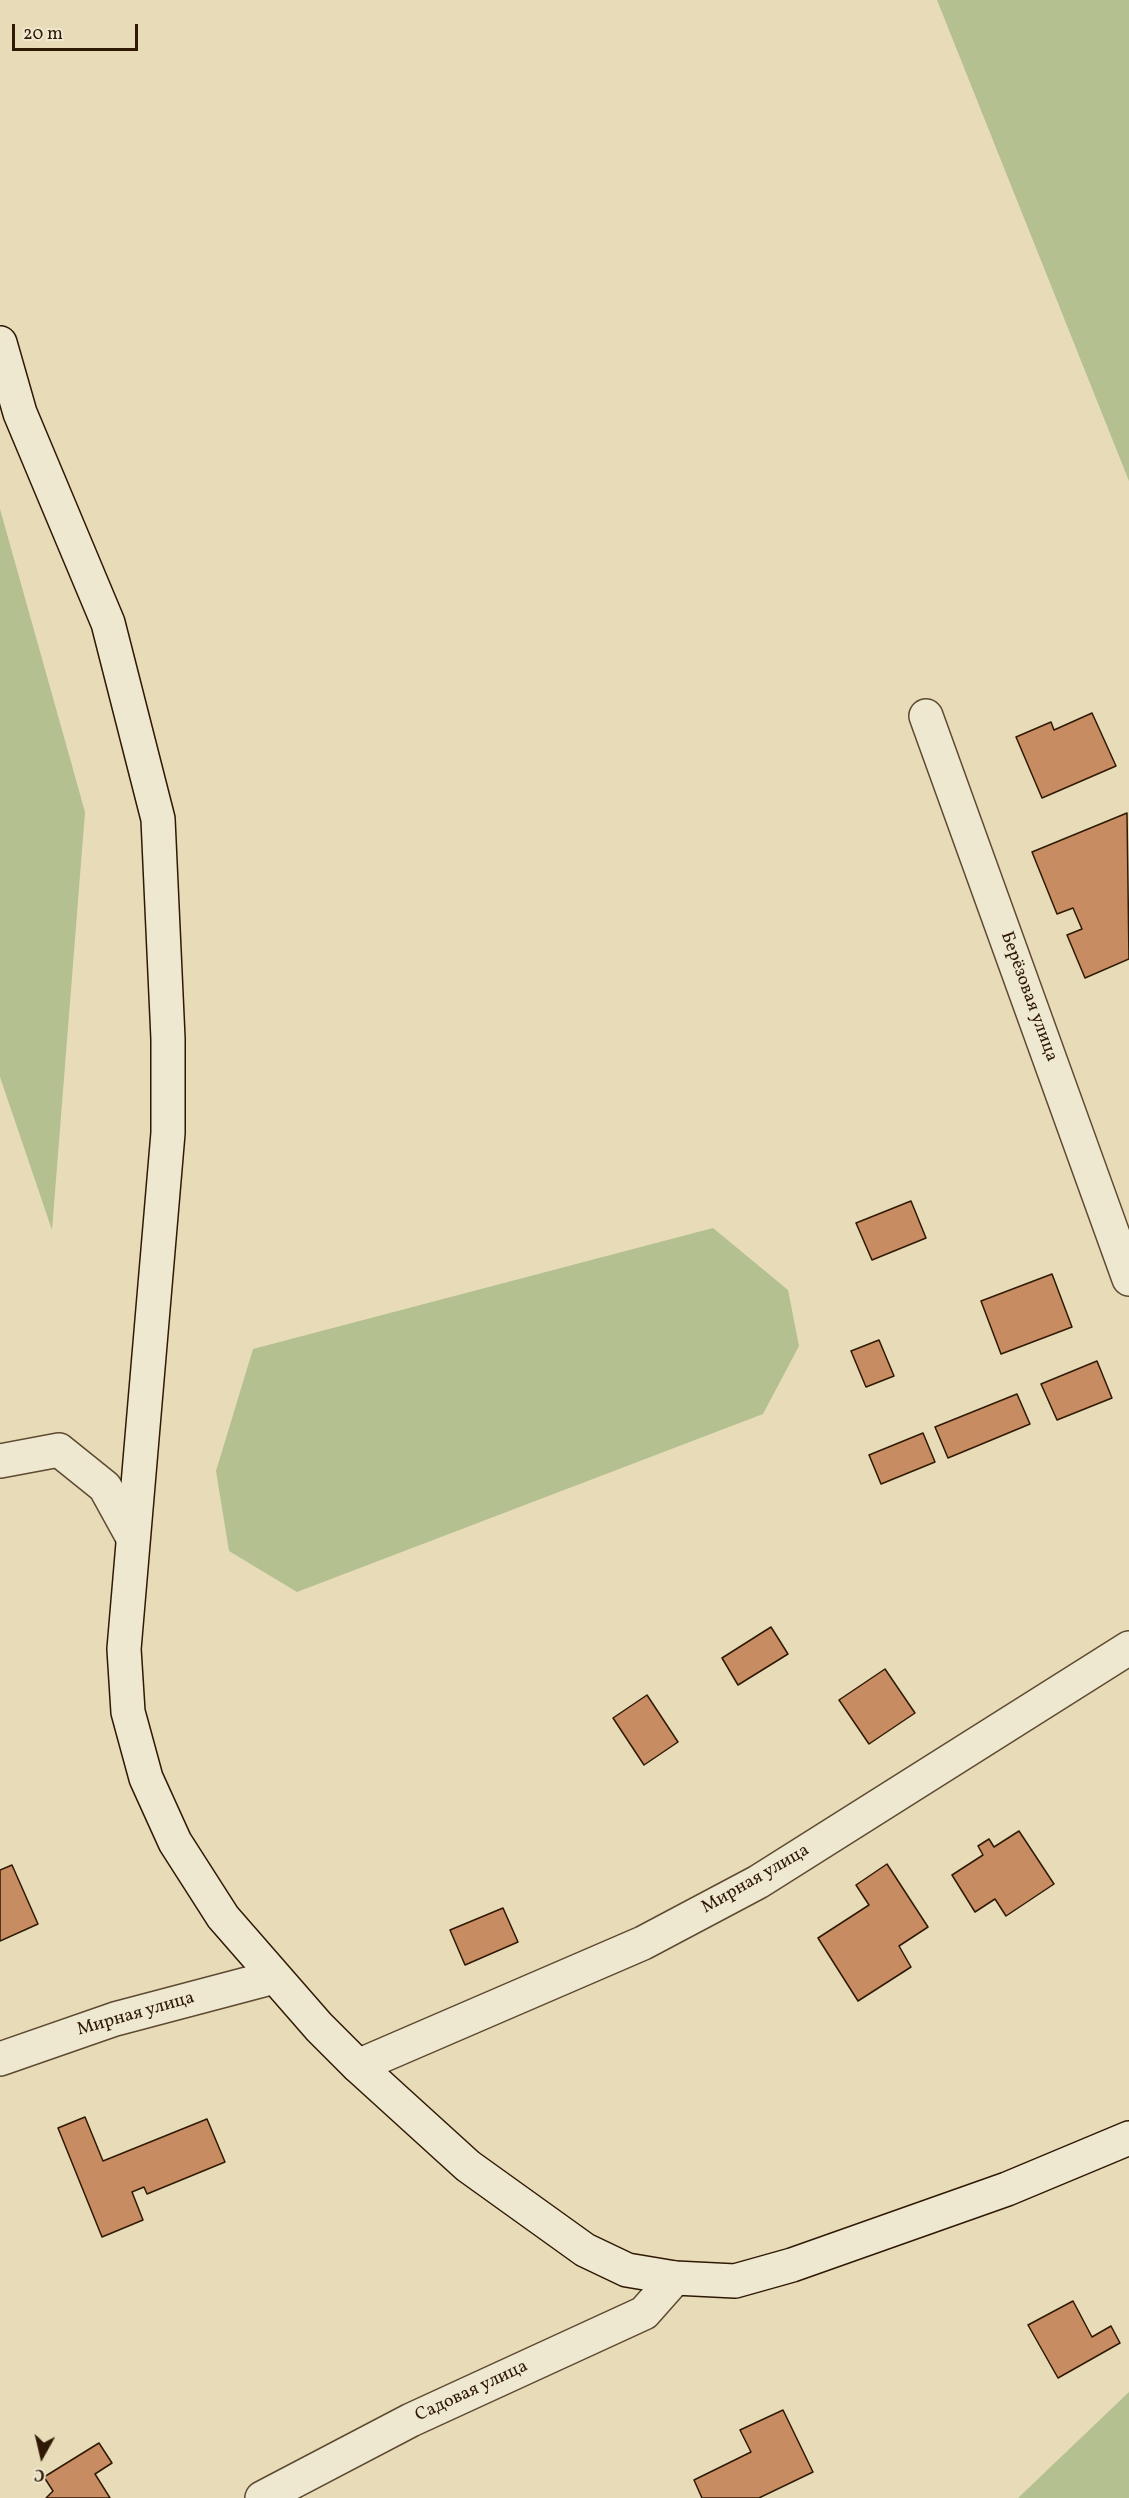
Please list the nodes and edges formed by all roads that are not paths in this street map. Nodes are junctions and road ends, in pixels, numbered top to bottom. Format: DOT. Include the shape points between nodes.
graph roads {
  1 [pos="0,343"];
  2 [pos="926,716"];
  3 [pos="1129,1279"];
  4 [pos="0,1461"];
  5 [pos="132,1536"];
  6 [pos="1129,1648"];
  7 [pos="274,1977"];
  8 [pos="0,2059"];
  9 [pos="358,2066"];
  10 [pos="1129,2138"];
  11 [pos="675,2278"];
  12 [pos="262,2498"];
  1 -- 5 [label="street" via="20,413 108,623 158,819 168,1133"];
  2 -- 3 [label="street, Берёзовая улица"];
  4 -- 5 [label="street" via="59,1450 105,1487"];
  5 -- 7 [label="street" via="124,1649 128,1712 146,1779 175,1842 223,1917"];
  6 -- 9 [label="street, Мирная улица" via="758,1882 643,1943"];
  7 -- 8 [label="street, Мирная улица" via="116,2019"];
  7 -- 9 [label="street"];
  9 -- 11 [label="street" via="468,2166 585,2250 627,2270"];
  10 -- 11 [label="street" via="1006,2189 792,2265 735,2281"];
  11 -- 12 [label="street, Садовая улица" via="644,2313 411,2420"];
}
